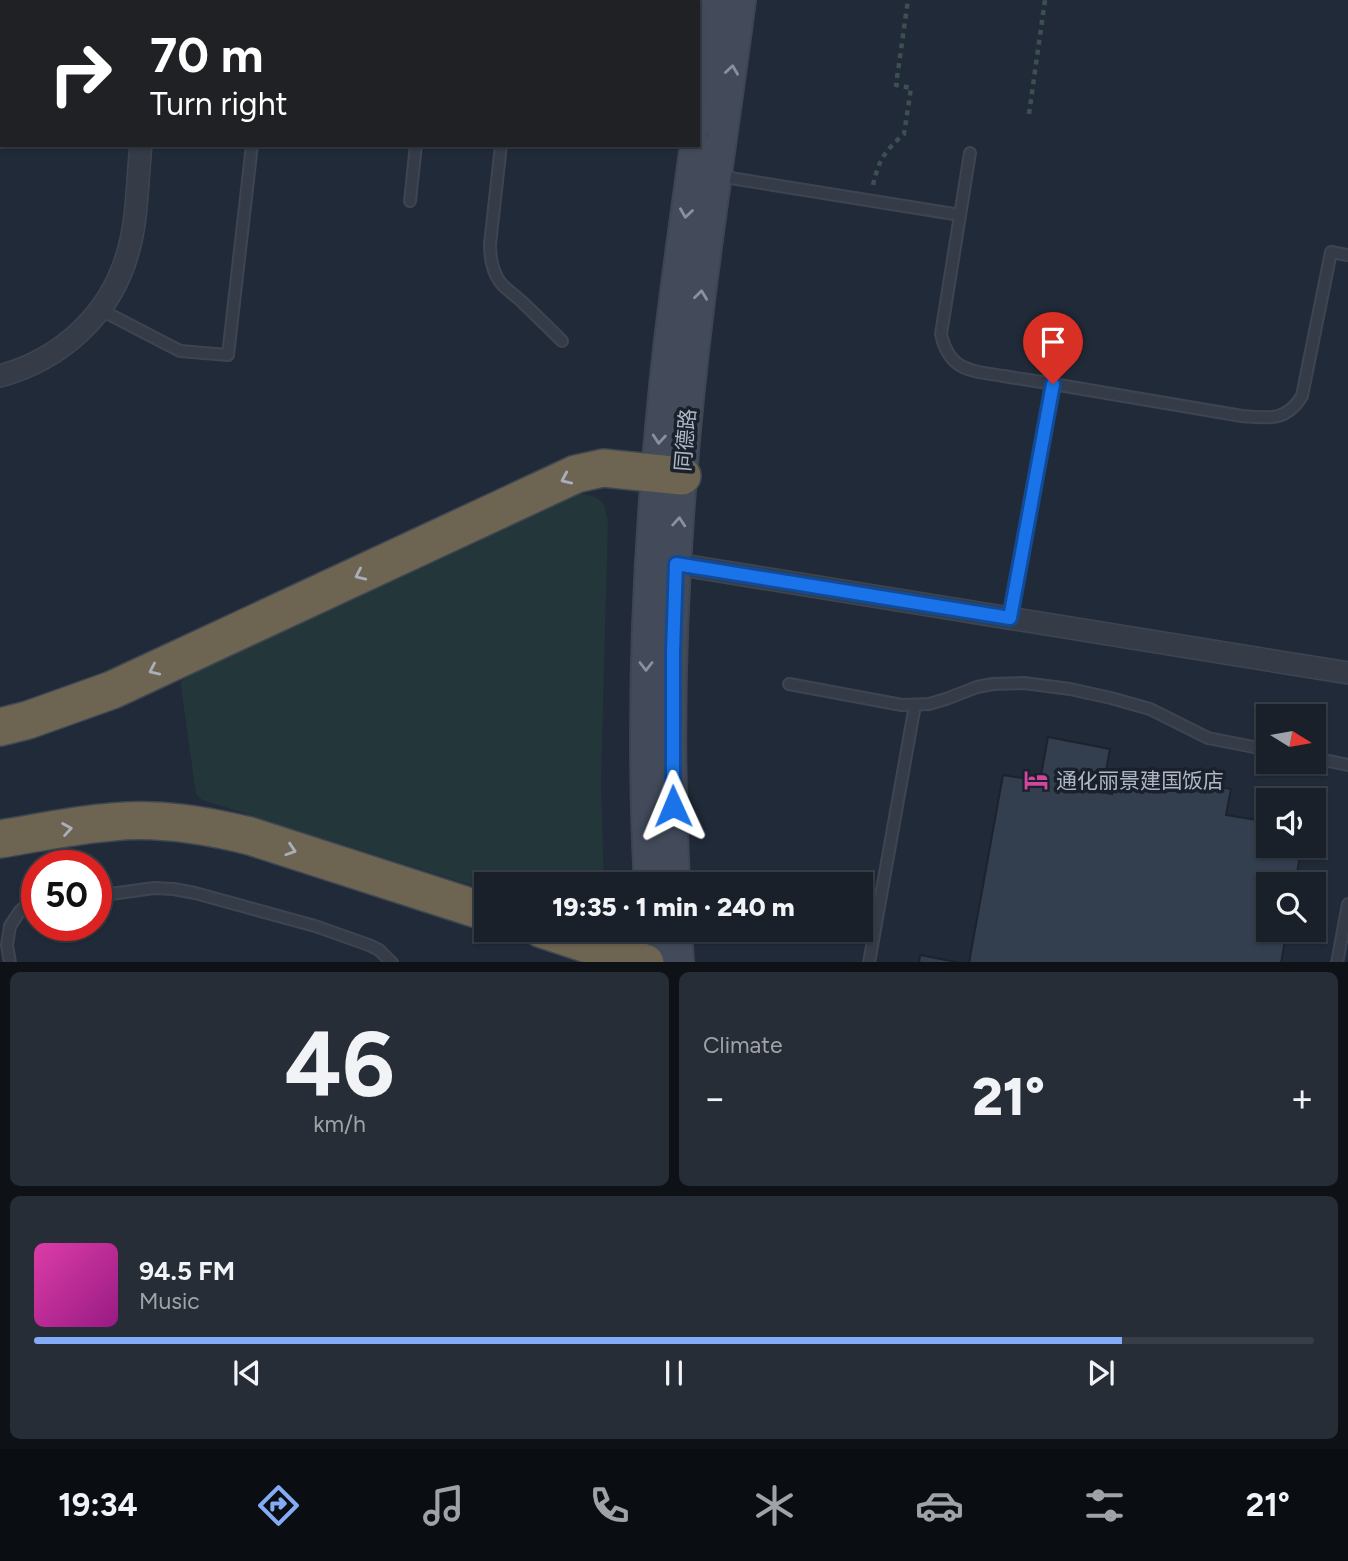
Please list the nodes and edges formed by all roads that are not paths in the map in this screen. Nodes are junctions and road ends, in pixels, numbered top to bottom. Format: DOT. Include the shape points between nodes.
graph roads {
  1 [pos="715,0"];
  2 [pos="741,0"];
  3 [pos="700,109"];
  4 [pos="141,147"];
  5 [pos="251,147"];
  6 [pos="416,147"];
  7 [pos="501,147"];
  8 [pos="695,147"];
  9 [pos="970,153"];
  10 [pos="717,176"];
  11 [pos="410,201"];
  12 [pos="960,215"];
  13 [pos="1348,255"];
  14 [pos="101,310"];
  15 [pos="562,341"];
  16 [pos="0,376"];
  17 [pos="1053,384"];
  18 [pos="669,475"];
  19 [pos="676,564"];
  20 [pos="1010,618"];
  21 [pos="1348,673"];
  22 [pos="789,684"];
  23 [pos="915,705"];
  24 [pos="0,727"];
  25 [pos="1256,747"];
  26 [pos="1326,760"];
  27 [pos="1348,765"];
  28 [pos="0,839"];
  29 [pos="649,872"];
  30 [pos="675,872"];
  31 [pos="112,894"];
  32 [pos="1348,904"];
  33 [pos="474,908"];
  34 [pos="21,910"];
  35 [pos="1347,918"];
  36 [pos="583,942"];
  37 [pos="652,942"];
  38 [pos="678,942"];
  39 [pos="10,962"];
  40 [pos="392,962"];
  41 [pos="645,962"];
  42 [pos="653,962"];
  43 [pos="679,962"];
  44 [pos="869,962"];
  45 [pos="1337,962"];
  1 -- 3 [label="main road"];
  10 -- 2 [label="main road, 同德路, one-way"];
  4 -- 14 [label="street" via="129,250"];
  5 -- 14 [label="lane" via="228,355 180,351"];
  6 -- 11 [label="lane"];
  7 -- 15 [label="lane" via="490,244 494,271 508,291"];
  8 -- 18 [label="main road, 同德路, one-way" via="673,311"];
  9 -- 12 [label="lane"];
  10 -- 12 [label="lane"];
  18 -- 10 [label="main road, 同德路, one-way" via="697,327"];
  12 -- 17 [label="lane" via="941,334 947,352 971,371"];
  13 -- 17 [label="lane" via="1331,252 1302,396 1284,415 1242,416"];
  14 -- 16 [label="street" via="59,349"];
  17 -- 20 [label="lane"];
  19 -- 18 [label="main road, 同德路, one-way"];
  18 -- 24 [label="highway, one-way" via="603,468 576,474 112,690"];
  18 -- 29 [label="main road, 同德路, one-way" via="650,562 646,651"];
  19 -- 20 [label="street"];
  19 -- 30 [label="main road, 同德路"];
  20 -- 21 [label="street"];
  22 -- 23 [label="lane"];
  23 -- 25 [label="lane" via="977,687 1024,683 1111,698 1150,709 1209,738"];
  23 -- 44 [label="lane"];
  26 -- 27 [label="lane"];
  28 -- 33 [label="highway, one-way" via="112,822 215,828"];
  31 -- 40 [label="lane" via="154,888 195,893 347,937 379,950"];
  32 -- 35 [label="lane"];
  34 -- 39 [label="lane" via="10,926"];
  35 -- 45 [label="lane"];
  36 -- 41 [label="highway"];
  37 -- 42 [label="main road"];
  38 -- 43 [label="main road"];
}
